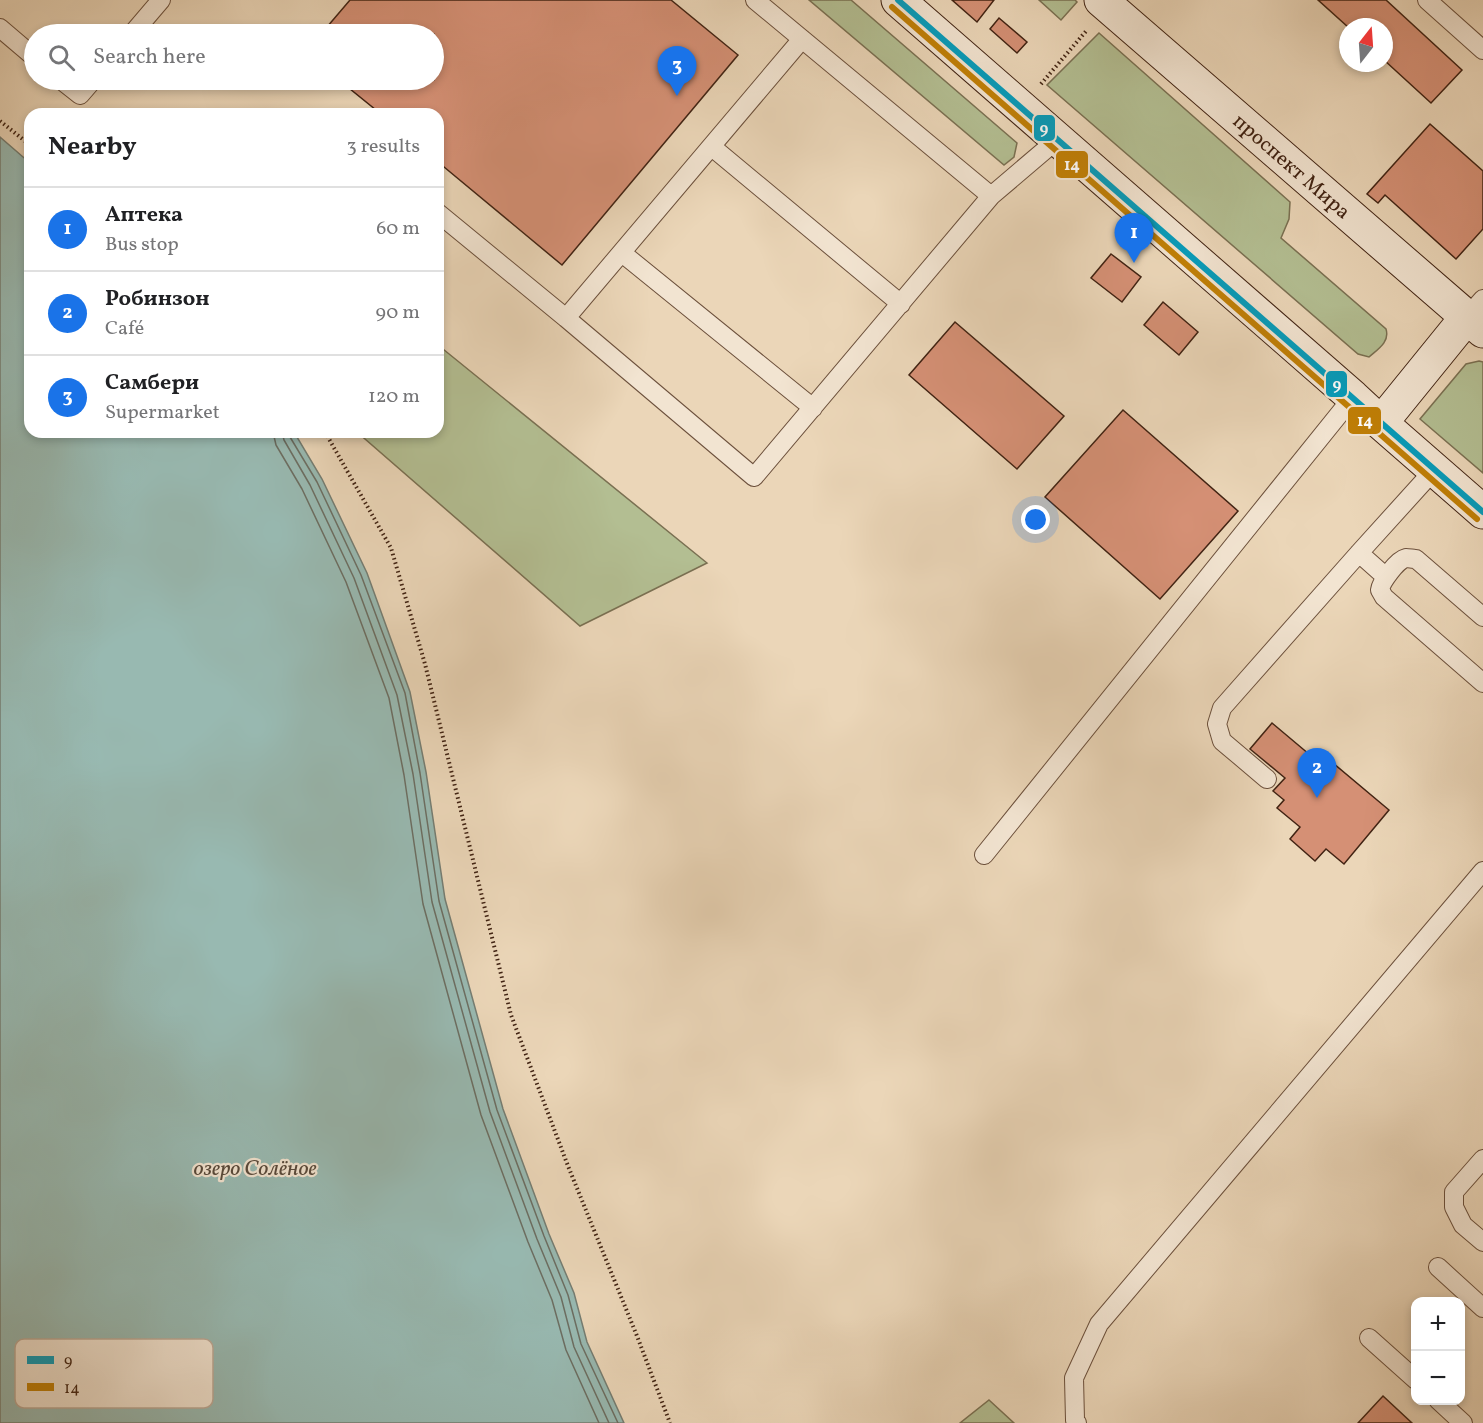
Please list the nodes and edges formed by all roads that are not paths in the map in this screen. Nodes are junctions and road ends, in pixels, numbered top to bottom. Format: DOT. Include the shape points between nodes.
graph roads {
  1 [pos="161,0"];
  2 [pos="755,0"];
  3 [pos="898,0"];
  4 [pos="1427,0"];
  5 [pos="1104,3"];
  6 [pos="141,24"];
  7 [pos="0,28"];
  8 [pos="802,39"];
  9 [pos="24,48"];
  10 [pos="1483,50"];
  11 [pos="1058,139"];
  12 [pos="712,147"];
  13 [pos="991,196"];
  14 [pos="444,218"];
  15 [pos="622,253"];
  16 [pos="901,304"];
  17 [pos="1479,315"];
  18 [pos="566,318"];
  19 [pos="1353,396"];
  20 [pos="813,408"];
  21 [pos="1381,423"];
  22 [pos="1435,470"];
  23 [pos="1483,512"];
  24 [pos="1359,553"];
  25 [pos="1386,577"];
  26 [pos="1483,617"];
  27 [pos="1483,683"];
  28 [pos="1267,779"];
  29 [pos="984,855"];
  30 [pos="1483,871"];
  31 [pos="1483,1159"];
  32 [pos="1483,1242"];
  33 [pos="1438,1267"];
  34 [pos="1483,1308"];
  35 [pos="1369,1338"];
  36 [pos="1411,1376"];
  37 [pos="1443,1405"];
  38 [pos="1077,1423"];
  39 [pos="1463,1423"];
  1 -- 6 [label="lane"];
  2 -- 8 [label="lane"];
  3 -- 11 [label="main road"];
  4 -- 10 [label="lane"];
  5 -- 17 [label="main road, проспект Мира"];
  7 -- 9 [label="lane"];
  8 -- 12 [label="lane"];
  8 -- 13 [label="lane"];
  11 -- 13 [label="lane"];
  11 -- 19 [label="main road"];
  12 -- 15 [label="lane"];
  12 -- 16 [label="lane"];
  13 -- 16 [label="lane"];
  14 -- 18 [label="lane"];
  15 -- 18 [label="lane"];
  15 -- 20 [label="lane"];
  16 -- 20 [label="lane"];
  17 -- 21 [label="main road"];
  18 -- 20 [label="lane" via="754,477"];
  19 -- 21 [label="main road"];
  19 -- 29 [label="lane"];
  21 -- 22 [label="main road"];
  22 -- 23 [label="main road"];
  22 -- 24 [label="lane"];
  24 -- 25 [label="lane"];
  24 -- 28 [label="lane" via="1222,708 1217,724 1222,741"];
  25 -- 26 [label="lane" via="1400,561 1416,559"];
  25 -- 27 [label="lane" via="1380,590 1384,597"];
  30 -- 38 [label="lane" via="1099,1324 1074,1378"];
  31 -- 32 [label="lane" via="1454,1192 1454,1207 1463,1225"];
  33 -- 34 [label="lane"];
  35 -- 36 [label="lane"];
  37 -- 39 [label="lane"];
}
